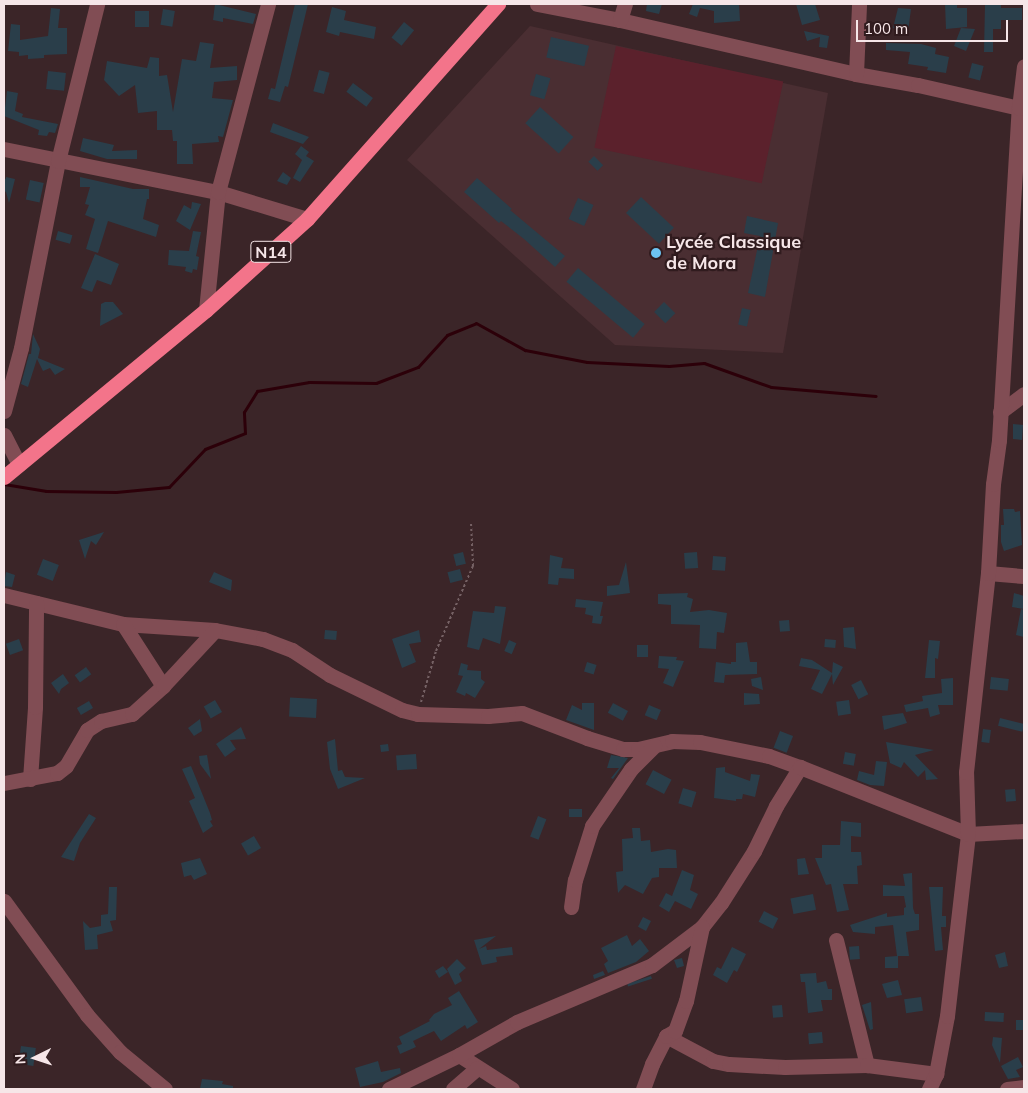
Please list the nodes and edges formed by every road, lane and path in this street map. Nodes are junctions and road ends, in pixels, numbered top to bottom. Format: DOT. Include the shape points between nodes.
graph roads {
  1 [pos="97,4"];
  2 [pos="268,4"];
  3 [pos="498,4"];
  4 [pos="536,4"];
  5 [pos="625,4"];
  6 [pos="859,4"];
  7 [pos="620,20"];
  8 [pos="1024,66"];
  9 [pos="856,74"];
  10 [pos="1022,109"];
  11 [pos="4,149"];
  12 [pos="58,161"];
  13 [pos="218,192"];
  14 [pos="307,219"];
  15 [pos="206,310"];
  16 [pos="1024,394"];
  17 [pos="4,411"];
  18 [pos="1000,412"];
  19 [pos="4,435"];
  20 [pos="12,470"];
  21 [pos="471,524"];
  22 [pos="988,573"];
  23 [pos="1024,576"];
  24 [pos="4,595"];
  25 [pos="36,603"];
  26 [pos="123,624"];
  27 [pos="215,630"];
  28 [pos="163,686"];
  29 [pos="418,714"];
  30 [pos="654,745"];
  31 [pos="800,766"];
  32 [pos="30,780"];
  33 [pos="4,783"];
  34 [pos="1024,831"];
  35 [pos="968,834"];
  36 [pos="4,901"];
  37 [pos="571,907"];
  38 [pos="702,927"];
  39 [pos="836,940"];
  40 [pos="666,1036"];
  41 [pos="459,1055"];
  42 [pos="867,1065"];
  43 [pos="477,1068"];
  44 [pos="936,1074"];
  45 [pos="1024,1087"];
  46 [pos="165,1089"];
  47 [pos="389,1089"];
  48 [pos="453,1089"];
  49 [pos="512,1089"];
  50 [pos="643,1089"];
  51 [pos="929,1089"];
  52 [pos="1007,1089"];
  1 -- 12 [label="street"];
  2 -- 13 [label="street"];
  3 -- 14 [label="highway, N14"];
  4 -- 7 [label="street"];
  5 -- 7 [label="street"];
  6 -- 9 [label="street"];
  7 -- 9 [label="street"];
  8 -- 10 [label="street"];
  9 -- 10 [label="street"];
  10 -- 18 [label="street"];
  11 -- 12 [label="street"];
  12 -- 13 [label="street"];
  12 -- 17 [label="street" via="21,348"];
  13 -- 14 [label="street"];
  13 -- 15 [label="street"];
  14 -- 15 [label="highway, N14"];
  15 -- 20 [label="highway, N14"];
  16 -- 18 [label="street"];
  18 -- 22 [label="street"];
  19 -- 20 [label="street"];
  21 -- 29 [label="path" via="473,566 436,651"];
  22 -- 23 [label="street"];
  22 -- 35 [label="street" via="966,772"];
  24 -- 25 [label="street"];
  25 -- 26 [label="street"];
  25 -- 32 [label="street" via="36,708"];
  26 -- 27 [label="street"];
  26 -- 28 [label="street"];
  27 -- 28 [label="street"];
  27 -- 29 [label="street" via="263,639 292,650 330,675 402,710"];
  28 -- 32 [label="street" via="132,714 101,720 87,730 66,766 57,773"];
  29 -- 30 [label="street" via="488,716 522,713 612,746 638,749"];
  30 -- 31 [label="street" via="672,741 700,742"];
  30 -- 37 [label="street" via="631,770 592,826 575,880"];
  31 -- 35 [label="street"];
  31 -- 38 [label="street" via="754,851"];
  32 -- 33 [label="street"];
  34 -- 35 [label="street"];
  35 -- 44 [label="street" via="947,1016"];
  36 -- 46 [label="street" via="87,1015 120,1052"];
  38 -- 40 [label="street" via="686,1001 675,1031"];
  38 -- 41 [label="street" via="652,965 517,1022"];
  39 -- 42 [label="street"];
  40 -- 42 [label="street" via="713,1061 729,1064 785,1067"];
  40 -- 50 [label="street"];
  41 -- 43 [label="street"];
  41 -- 47 [label="street"];
  42 -- 44 [label="street"];
  43 -- 48 [label="street"];
  43 -- 49 [label="street"];
  44 -- 51 [label="street"];
  45 -- 52 [label="street"];
}
